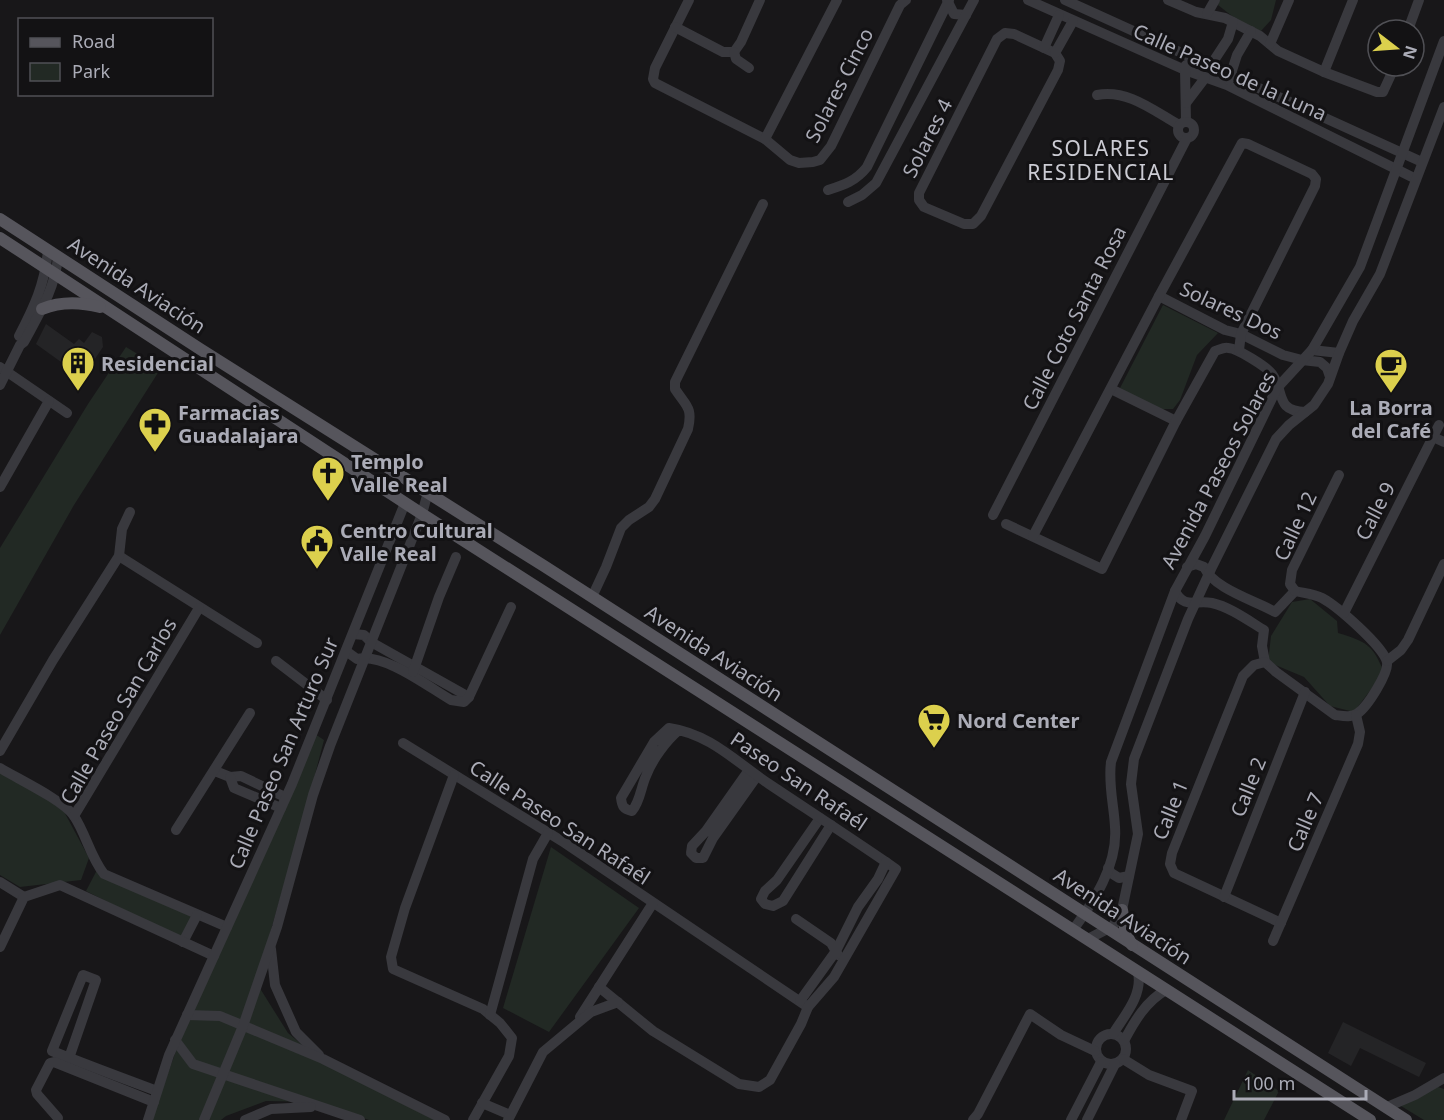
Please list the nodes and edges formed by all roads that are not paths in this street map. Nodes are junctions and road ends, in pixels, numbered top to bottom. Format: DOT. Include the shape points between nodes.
graph roads {
  1 [pos="689,0"];
  2 [pos="760,0"];
  3 [pos="837,0"];
  4 [pos="948,0"];
  5 [pos="974,0"];
  6 [pos="1028,0"];
  7 [pos="1065,0"];
  8 [pos="1168,0"];
  9 [pos="1215,0"];
  10 [pos="1289,0"];
  11 [pos="1353,0"];
  12 [pos="1419,0"];
  13 [pos="902,2"];
  14 [pos="1207,14"];
  15 [pos="966,15"];
  16 [pos="1059,15"];
  17 [pos="1412,18"];
  18 [pos="1073,21"];
  19 [pos="1233,22"];
  20 [pos="675,27"];
  21 [pos="1251,31"];
  22 [pos="1444,41"];
  23 [pos="1270,45"];
  24 [pos="1044,48"];
  25 [pos="734,52"];
  26 [pos="1055,53"];
  27 [pos="1190,55"];
  28 [pos="1211,65"];
  29 [pos="749,68"];
  30 [pos="1185,70"];
  31 [pos="1324,72"];
  32 [pos="1231,74"];
  33 [pos="1205,78"];
  34 [pos="1389,78"];
  35 [pos="1227,85"];
  36 [pos="1097,95"];
  37 [pos="1186,103"];
  38 [pos="1444,106"];
  39 [pos="1183,123"];
  40 [pos="887,126"];
  41 [pos="902,135"];
  42 [pos="765,139"];
  43 [pos="1402,153"];
  44 [pos="1422,162"];
  45 [pos="1396,170"];
  46 [pos="1416,179"];
  47 [pos="828,190"];
  48 [pos="848,202"];
  49 [pos="763,204"];
  50 [pos="0,219"];
  51 [pos="0,238"];
  52 [pos="53,254"];
  53 [pos="51,272"];
  54 [pos="1159,296"];
  55 [pos="39,307"];
  56 [pos="110,310"];
  57 [pos="1241,334"];
  58 [pos="1239,350"];
  59 [pos="1312,350"];
  60 [pos="1339,353"];
  61 [pos="1283,355"];
  62 [pos="1302,360"];
  63 [pos="3,369"];
  64 [pos="1270,372"];
  65 [pos="1330,377"];
  66 [pos="0,385"];
  67 [pos="1111,388"];
  68 [pos="1277,388"];
  69 [pos="50,401"];
  70 [pos="1305,412"];
  71 [pos="67,413"];
  72 [pos="1176,421"];
  73 [pos="1439,425"];
  74 [pos="1433,436"];
  75 [pos="1444,442"];
  76 [pos="1339,475"];
  77 [pos="0,486"];
  78 [pos="428,492"];
  79 [pos="405,503"];
  80 [pos="130,512"];
  81 [pos="422,514"];
  82 [pos="993,515"];
  83 [pos="1006,524"];
  84 [pos="1033,536"];
  85 [pos="119,556"];
  86 [pos="384,557"];
  87 [pos="456,557"];
  88 [pos="402,564"];
  89 [pos="1444,564"];
  90 [pos="1187,567"];
  91 [pos="1208,576"];
  92 [pos="1175,591"];
  93 [pos="1295,591"];
  94 [pos="592,597"];
  95 [pos="1196,601"];
  96 [pos="511,607"];
  97 [pos="199,608"];
  98 [pos="1344,613"];
  99 [pos="353,634"];
  100 [pos="371,642"];
  101 [pos="257,643"];
  102 [pos="346,651"];
  103 [pos="365,658"];
  104 [pos="276,661"];
  105 [pos="1265,662"];
  106 [pos="1387,662"];
  107 [pos="413,672"];
  108 [pos="1305,692"];
  109 [pos="327,700"];
  110 [pos="250,713"];
  111 [pos="1356,715"];
  112 [pos="315,729"];
  113 [pos="679,730"];
  114 [pos="403,743"];
  115 [pos="330,746"];
  116 [pos="0,751"];
  117 [pos="0,768"];
  118 [pos="215,771"];
  119 [pos="753,773"];
  120 [pos="454,775"];
  121 [pos="230,777"];
  122 [pos="285,797"];
  123 [pos="281,808"];
  124 [pos="74,816"];
  125 [pos="820,818"];
  126 [pos="831,825"];
  127 [pos="176,830"];
  128 [pos="548,833"];
  129 [pos="886,862"];
  130 [pos="1108,868"];
  131 [pos="1129,876"];
  132 [pos="0,882"];
  133 [pos="24,897"];
  134 [pos="1224,897"];
  135 [pos="652,903"];
  136 [pos="1122,910"];
  137 [pos="1085,914"];
  138 [pos="197,915"];
  139 [pos="796,919"];
  140 [pos="1281,923"];
  141 [pos="227,927"];
  142 [pos="1073,930"];
  143 [pos="1108,930"];
  144 [pos="1088,939"];
  145 [pos="1273,941"];
  146 [pos="183,942"];
  147 [pos="0,946"];
  148 [pos="271,946"];
  149 [pos="1132,946"];
  150 [pos="836,951"];
  151 [pos="213,956"];
  152 [pos="842,964"];
  153 [pos="823,971"];
  154 [pos="1138,973"];
  155 [pos="834,977"];
  156 [pos="599,987"];
  157 [pos="1166,990"];
  158 [pos="618,1002"];
  159 [pos="804,1004"];
  160 [pos="1235,1011"];
  161 [pos="187,1015"];
  162 [pos="490,1015"];
  163 [pos="575,1025"];
  164 [pos="243,1026"];
  165 [pos="1224,1027"];
  166 [pos="1113,1034"];
  167 [pos="175,1040"];
  168 [pos="1124,1041"];
  169 [pos="1095,1051"];
  170 [pos="69,1058"];
  171 [pos="323,1059"];
  172 [pos="1101,1062"];
  173 [pos="1119,1062"];
  174 [pos="224,1075"];
  175 [pos="1444,1078"];
  176 [pos="158,1091"];
  177 [pos="154,1102"];
  178 [pos="482,1103"];
  179 [pos="320,1107"];
  180 [pos="1387,1107"];
  181 [pos="58,1118"];
  182 [pos="509,1118"];
  183 [pos="976,1118"];
  184 [pos="355,1119"];
  185 [pos="148,1120"];
  186 [pos="204,1120"];
  187 [pos="245,1120"];
  188 [pos="445,1120"];
  189 [pos="473,1120"];
  190 [pos="1071,1120"];
  191 [pos="1087,1120"];
  192 [pos="1181,1120"];
  193 [pos="1370,1120"];
  194 [pos="1406,1120"];
  1 -- 20 [label="street, Solares Cinco"];
  2 -- 25 [label="street"];
  3 -- 42 [label="street"];
  4 -- 15 [label="street" via="954,14"];
  4 -- 40 [label="street"];
  5 -- 15 [label="street"];
  6 -- 16 [label="street, Calle Paseo de la Luna"];
  7 -- 27 [label="street, Calle Paseo de la Luna"];
  8 -- 14 [label="street"];
  9 -- 14 [label="street"];
  10 -- 23 [label="street"];
  11 -- 31 [label="street"];
  12 -- 17 [label="street"];
  13 -- 42 [label="street, Solares Cinco" via="831,146 820,159 806,163 790,160"];
  14 -- 19 [label="street"];
  15 -- 41 [label="street"];
  16 -- 18 [label="street, Calle Paseo de la Luna"];
  16 -- 24 [label="street"];
  18 -- 26 [label="street, Solares 4"];
  18 -- 30 [label="street, Calle Paseo de la Luna"];
  19 -- 21 [label="street"];
  19 -- 28 [label="street" via="1228,39"];
  20 -- 25 [label="street" via="723,52"];
  20 -- 42 [label="street, Solares Cinco" via="655,68 655,83"];
  21 -- 23 [label="street"];
  21 -- 32 [label="street"];
  22 -- 43 [label="street, Avenida Paseos Solares"];
  23 -- 31 [label="street"];
  24 -- 26 [label="street, Solares 4"];
  24 -- 26 [label="street, Solares 4" via="1014,34 1005,33 997,39 919,193 924,207 964,224 973,224 981,216 1058,70 1060,61"];
  25 -- 29 [label="street" via="736,59"];
  27 -- 28 [label="street, Calle Paseo de la Luna"];
  27 -- 30 [label="street, Calle Coto Santa Rosa"];
  28 -- 32 [label="street, Calle Paseo de la Luna"];
  30 -- 33 [label="street, Calle Paseo de la Luna"];
  30 -- 37 [label="street, Calle Coto Santa Rosa"];
  31 -- 34 [label="street" via="1377,92 1383,92"];
  32 -- 35 [label="street"];
  32 -- 43 [label="street, Calle Paseo de la Luna"];
  33 -- 35 [label="street, Calle Paseo de la Luna"];
  33 -- 37 [label="street"];
  35 -- 45 [label="street, Calle Paseo de la Luna"];
  36 -- 39 [label="street" via="1124,94"];
  37 -- 39 [label="street, Calle Coto Santa Rosa"];
  38 -- 44 [label="street, Avenida Paseos Solares"];
  39 -- 82 [label="street, Calle Coto Santa Rosa" via="1192,123 1192,136 1186,138"];
  40 -- 41 [label="street"];
  40 -- 47 [label="street" via="859,176"];
  41 -- 48 [label="street" via="876,183"];
  43 -- 44 [label="street, Calle Paseo de la Luna"];
  43 -- 45 [label="street, Avenida Paseos Solares"];
  44 -- 46 [label="street, Avenida Paseos Solares"];
  45 -- 46 [label="street, Calle Paseo de la Luna"];
  45 -- 59 [label="street, Avenida Paseos Solares" via="1360,267"];
  46 -- 60 [label="street, Avenida Paseos Solares" via="1380,274"];
  49 -- 94 [label="street" via="675,382 675,389 689,408 688,429 656,500 621,528"];
  50 -- 52 [label="main road, Avenida Aviación"];
  51 -- 53 [label="main road, Avenida Aviación"];
  52 -- 53 [label="street"];
  52 -- 78 [label="main road, Avenida Aviación"];
  53 -- 55 [label="street"];
  53 -- 56 [label="main road, Avenida Aviación"];
  54 -- 57 [label="street, Solares Dos"];
  54 -- 57 [label="street" via="1238,148 1242,143 1248,144 1316,179"];
  54 -- 67 [label="street, Solares Dos"];
  55 -- 56 [label="main road" via="87,303"];
  55 -- 63 [label="street" via="24,342"];
  56 -- 79 [label="main road, Avenida Aviación"];
  57 -- 58 [label="street"];
  57 -- 61 [label="street, Solares Dos"];
  58 -- 64 [label="street, Solares Dos"];
  58 -- 72 [label="street, Solares Dos" via="1227,347 1215,351"];
  59 -- 60 [label="street"];
  59 -- 62 [label="street, Avenida Paseos Solares"];
  60 -- 65 [label="street, Avenida Paseos Solares"];
  61 -- 62 [label="street, Solares Dos"];
  61 -- 64 [label="street"];
  62 -- 65 [label="street" via="1320,362"];
  62 -- 68 [label="street, Avenida Paseos Solares"];
  63 -- 66 [label="street"];
  63 -- 69 [label="street"];
  64 -- 68 [label="street, Solares Dos"];
  65 -- 70 [label="street, Avenida Paseos Solares" via="1314,405"];
  67 -- 72 [label="street"];
  67 -- 84 [label="street, Solares Dos"];
  68 -- 70 [label="street" via="1287,408"];
  68 -- 90 [label="street, Avenida Paseos Solares"];
  69 -- 71 [label="street"];
  69 -- 77 [label="street"];
  70 -- 91 [label="street, Avenida Paseos Solares" via="1276,439"];
  72 -- 84 [label="street" via="1102,569"];
  73 -- 74 [label="street, Calle 9"];
  74 -- 75 [label="street"];
  74 -- 98 [label="street, Calle 9"];
  76 -- 93 [label="street, Calle 12" via="1292,570 1290,584"];
  78 -- 81 [label="street, Calle Paseo San Arturo Sur"];
  78 -- 94 [label="main road, Avenida Aviación"];
  79 -- 81 [label="main road, Avenida Aviación"];
  79 -- 86 [label="street, Calle Paseo San Arturo Sur"];
  80 -- 85 [label="street" via="122,529"];
  81 -- 88 [label="street, Calle Paseo San Arturo Sur"];
  81 -- 142 [label="main road, Avenida Aviación"];
  83 -- 84 [label="street"];
  85 -- 97 [label="street, Calle Paseo San Carlos"];
  85 -- 116 [label="street"];
  86 -- 88 [label="street"];
  86 -- 99 [label="street, Calle Paseo San Arturo Sur"];
  87 -- 107 [label="street"];
  88 -- 100 [label="street, Calle Paseo San Arturo Sur"];
  89 -- 106 [label="street" via="1408,640"];
  90 -- 91 [label="street" via="1204,567"];
  90 -- 92 [label="street, Avenida Paseos Solares"];
  91 -- 93 [label="street" via="1275,612"];
  91 -- 95 [label="street, Avenida Paseos Solares"];
  92 -- 95 [label="street" via="1187,603"];
  92 -- 130 [label="street, Avenida Paseos Solares" via="1112,762 1110,789 1115,841"];
  93 -- 98 [label="street" via="1319,596"];
  94 -- 137 [label="main road, Avenida Aviación"];
  95 -- 105 [label="street" via="1214,604 1264,630"];
  95 -- 131 [label="street, Avenida Paseos Solares" via="1134,759 1131,783 1138,834"];
  96 -- 107 [label="street" via="465,702 458,702"];
  97 -- 101 [label="street, Calle Paseo San Carlos"];
  97 -- 124 [label="street, Calle Paseo San Carlos"];
  98 -- 106 [label="street"];
  99 -- 100 [label="street" via="364,635"];
  99 -- 102 [label="street, Calle Paseo San Arturo Sur"];
  100 -- 103 [label="street, Calle Paseo San Arturo Sur"];
  100 -- 107 [label="street"];
  102 -- 103 [label="street" via="357,659"];
  102 -- 109 [label="street, Calle Paseo San Arturo Sur"];
  103 -- 107 [label="street"];
  103 -- 115 [label="street, Calle Paseo San Arturo Sur"];
  104 -- 109 [label="street"];
  105 -- 108 [label="street"];
  105 -- 134 [label="street, Calle 1" via="1254,665 1243,676 1170,864 1174,873"];
  106 -- 111 [label="street" via="1377,689"];
  108 -- 111 [label="street" via="1335,715"];
  108 -- 134 [label="street, Calle 2"];
  109 -- 112 [label="street, Calle Paseo San Arturo Sur"];
  110 -- 118 [label="street"];
  111 -- 140 [label="street, Calle 7" via="1358,744"];
  112 -- 115 [label="street" via="328,735"];
  112 -- 122 [label="street, Calle Paseo San Arturo Sur"];
  113 -- 113 [label="street" via="669,728 654,742 621,798 626,810 632,811 636,806 646,774"];
  113 -- 119 [label="street, Paseo San Rafaél" via="706,739"];
  114 -- 120 [label="street"];
  115 -- 148 [label="street, Calle Paseo San Arturo Sur"];
  117 -- 124 [label="street"];
  118 -- 121 [label="street"];
  118 -- 127 [label="street"];
  119 -- 119 [label="street" via="693,846 691,853 696,858 703,858"];
  119 -- 125 [label="street, Paseo San Rafaél"];
  120 -- 128 [label="street, Calle Paseo San Rafaél"];
  120 -- 162 [label="street, Calle Paseo San Rafaél" via="391,957 393,969"];
  121 -- 122 [label="street" via="241,776"];
  121 -- 123 [label="street" via="234,788"];
  122 -- 123 [label="street, Calle Paseo San Arturo Sur"];
  123 -- 141 [label="street, Calle Paseo San Arturo Sur"];
  124 -- 138 [label="street, Calle Paseo San Carlos" via="104,874"];
  125 -- 126 [label="street, Paseo San Rafaél"];
  125 -- 126 [label="street" via="765,891 761,899 765,904 773,906 783,901"];
  126 -- 129 [label="street, Paseo San Rafaél"];
  128 -- 135 [label="street, Calle Paseo San Rafaél"];
  128 -- 162 [label="street" via="533,859"];
  129 -- 150 [label="street"];
  129 -- 152 [label="street, Paseo San Rafaél" via="896,869"];
  130 -- 131 [label="street" via="1119,878"];
  130 -- 137 [label="street, Avenida Paseos Solares"];
  131 -- 136 [label="street, Avenida Paseos Solares"];
  132 -- 133 [label="street"];
  133 -- 146 [label="street" via="60,885"];
  133 -- 147 [label="street"];
  134 -- 140 [label="street, Calle 1"];
  135 -- 156 [label="street"];
  135 -- 159 [label="street, Calle Paseo San Rafaél"];
  136 -- 143 [label="street, Avenida Paseos Solares"];
  136 -- 149 [label="main road"];
  137 -- 142 [label="street, Avenida Paseos Solares"];
  137 -- 143 [label="main road, Avenida Aviación"];
  138 -- 141 [label="street, Calle Paseo San Carlos"];
  138 -- 146 [label="street"];
  139 -- 150 [label="street" via="831,943"];
  140 -- 145 [label="street, Calle 7"];
  141 -- 151 [label="street, Calle Paseo San Arturo Sur"];
  142 -- 144 [label="main road, Avenida Aviación"];
  143 -- 144 [label="street"];
  143 -- 149 [label="main road, Avenida Aviación"];
  144 -- 154 [label="main road, Avenida Aviación"];
  146 -- 151 [label="street"];
  148 -- 164 [label="street, Calle Paseo San Arturo Sur"];
  148 -- 171 [label="street" via="275,985 296,1032"];
  149 -- 160 [label="main road, Avenida Aviación"];
  150 -- 152 [label="street"];
  150 -- 153 [label="street"];
  151 -- 161 [label="street, Calle Paseo San Arturo Sur"];
  152 -- 155 [label="street"];
  153 -- 155 [label="street"];
  153 -- 159 [label="street"];
  154 -- 157 [label="main road, Avenida Aviación"];
  154 -- 166 [label="street" via="1138,991"];
  155 -- 159 [label="street"];
  156 -- 158 [label="street"];
  156 -- 163 [label="street"];
  157 -- 165 [label="main road, Avenida Aviación"];
  157 -- 168 [label="street" via="1150,1001"];
  158 -- 159 [label="street" via="653,1031 739,1084 759,1087 770,1080 801,1024"];
  158 -- 163 [label="street" via="591,1012"];
  160 -- 165 [label="main road"];
  160 -- 180 [label="main road, Avenida Aviación"];
  161 -- 164 [label="street" via="220,1016"];
  161 -- 167 [label="street, Calle Paseo San Arturo Sur"];
  162 -- 178 [label="street, Calle Paseo San Rafaél" via="512,1038 509,1056"];
  163 -- 182 [label="street" via="543,1052"];
  164 -- 171 [label="street"];
  164 -- 174 [label="street, Calle Paseo San Arturo Sur"];
  165 -- 193 [label="main road, Avenida Aviación"];
  166 -- 168 [label="street"];
  166 -- 169 [label="street" via="1102,1036"];
  167 -- 174 [label="street" via="193,1064"];
  167 -- 176 [label="street, Calle Paseo San Arturo Sur"];
  168 -- 173 [label="street" via="1126,1050"];
  169 -- 172 [label="street"];
  169 -- 183 [label="street" via="1030,1014"];
  170 -- 170 [label="street" via="96,980 83,975 52,1051"];
  170 -- 176 [label="street"];
  171 -- 188 [label="street"];
  172 -- 173 [label="street"];
  172 -- 190 [label="street"];
  173 -- 191 [label="street"];
  173 -- 192 [label="street" via="1192,1091"];
  174 -- 179 [label="street"];
  174 -- 186 [label="street, Calle Paseo San Arturo Sur"];
  175 -- 180 [label="street"];
  176 -- 177 [label="street, Calle Paseo San Arturo Sur"];
  177 -- 181 [label="street" via="54,1062 36,1090"];
  177 -- 185 [label="street, Calle Paseo San Arturo Sur"];
  178 -- 182 [label="street"];
  178 -- 189 [label="street, Calle Paseo San Rafaél"];
  179 -- 184 [label="street"];
  179 -- 187 [label="street" via="271,1109"];
  180 -- 194 [label="main road, Avenida Aviación"];
}
